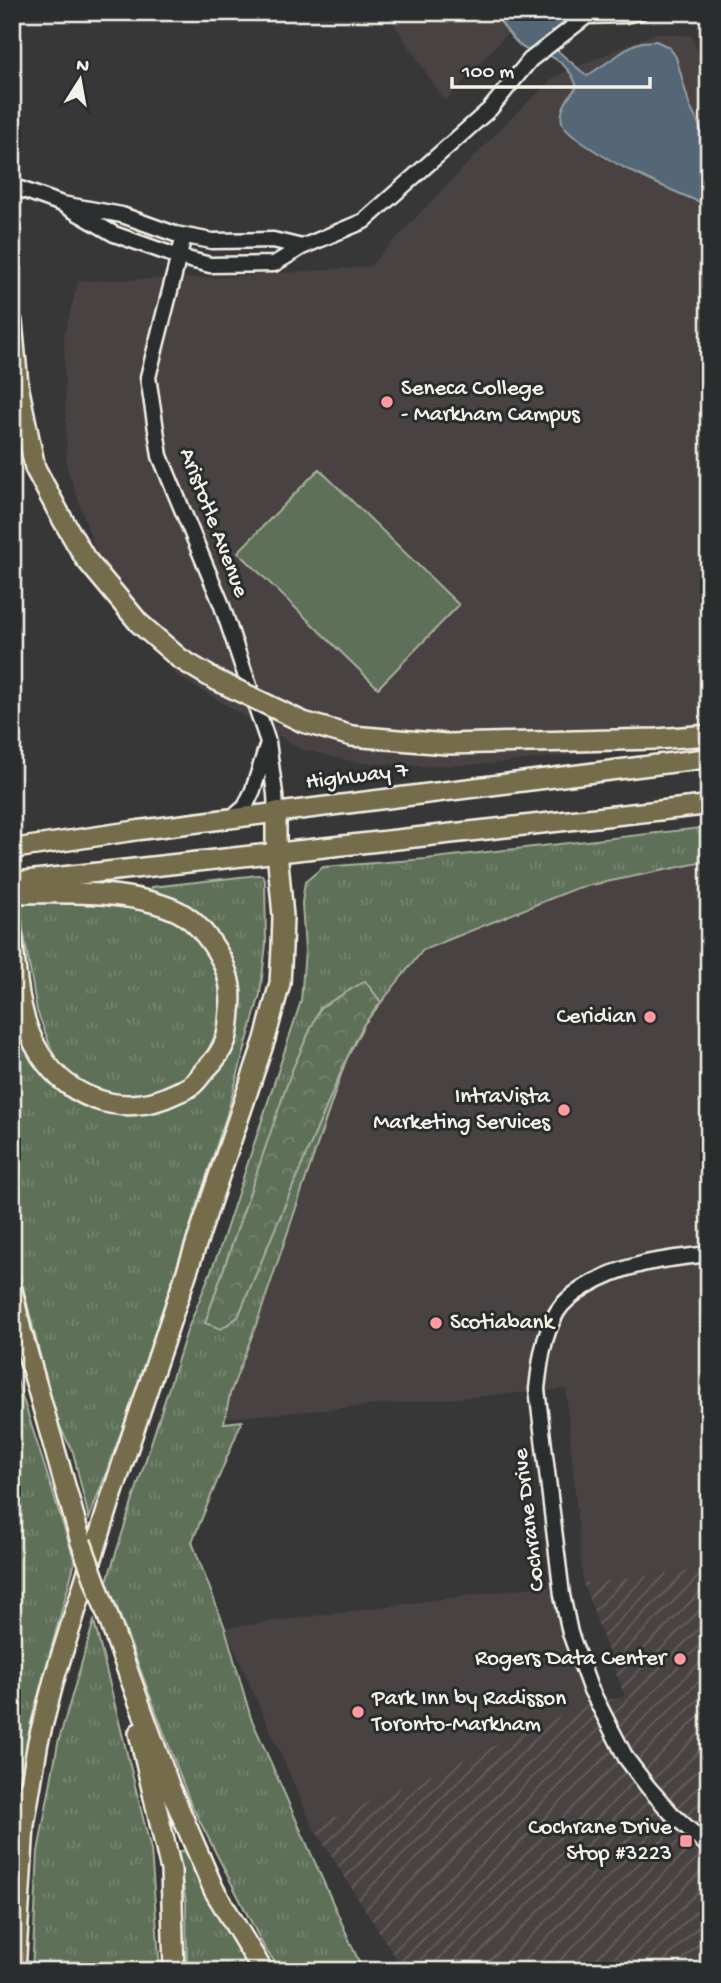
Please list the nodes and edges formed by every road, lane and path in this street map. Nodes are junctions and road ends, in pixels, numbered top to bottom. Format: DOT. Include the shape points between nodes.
graph roads {
  1 [pos="640,12"];
  2 [pos="589,14"];
  3 [pos="12,186"];
  4 [pos="62,204"];
  5 [pos="184,236"];
  6 [pos="302,247"];
  7 [pos="178,257"];
  8 [pos="12,321"];
  9 [pos="709,735"];
  10 [pos="268,742"];
  11 [pos="709,758"];
  12 [pos="709,805"];
  13 [pos="276,812"];
  14 [pos="232,818"];
  15 [pos="12,849"];
  16 [pos="277,852"];
  17 [pos="12,881"];
  18 [pos="12,893"];
  19 [pos="12,936"];
  20 [pos="709,1254"];
  21 [pos="12,1290"];
  22 [pos="106,1611"];
  23 [pos="709,1847"];
  24 [pos="15,1971"];
  25 [pos="174,1971"];
  26 [pos="263,1971"];
  1 -- 2 [label="street"];
  2 -- 6 [label="street" via="530,60 490,109 364,221"];
  3 -- 4 [label="street"];
  4 -- 5 [label="street" via="122,215"];
  4 -- 7 [label="street" via="114,234"];
  5 -- 6 [label="street" via="212,241 273,240"];
  5 -- 7 [label="street, Aristotle Avenue"];
  6 -- 7 [label="street" via="274,264 210,265"];
  7 -- 10 [label="street, Aristotle Avenue" via="148,377 160,456 221,603"];
  8 -- 9 [label="highway, bridge" via="18,385 35,468 66,526 85,558 139,623 179,658 214,679 303,722 352,736 446,744"];
  10 -- 13 [label="street, Aristotle Avenue"];
  10 -- 14 [label="street" via="249,797"];
  11 -- 13 [label="main road, Highway 7"];
  12 -- 16 [label="main road"];
  13 -- 14 [label="main road, Highway 7"];
  13 -- 16 [label="highway"];
  14 -- 15 [label="main road, Highway 7"];
  16 -- 17 [label="main road"];
  16 -- 24 [label="highway" via="283,916 280,983 55,1676 24,1825"];
  18 -- 19 [label="highway" via="135,897 178,911 205,932 225,964 232,996 225,1042 192,1085 161,1100 136,1106 89,1098 56,1077 35,1046 26,1021"];
  20 -- 23 [label="street, Cochrane Drive" via="622,1268 576,1293 559,1309 548,1329 537,1390 562,1595 586,1677 626,1758 671,1812"];
  21 -- 22 [label="highway, bridge" via="81,1542"];
  22 -- 25 [label="highway" via="171,1870"];
  22 -- 26 [label="highway" via="170,1788 214,1891"];
}
